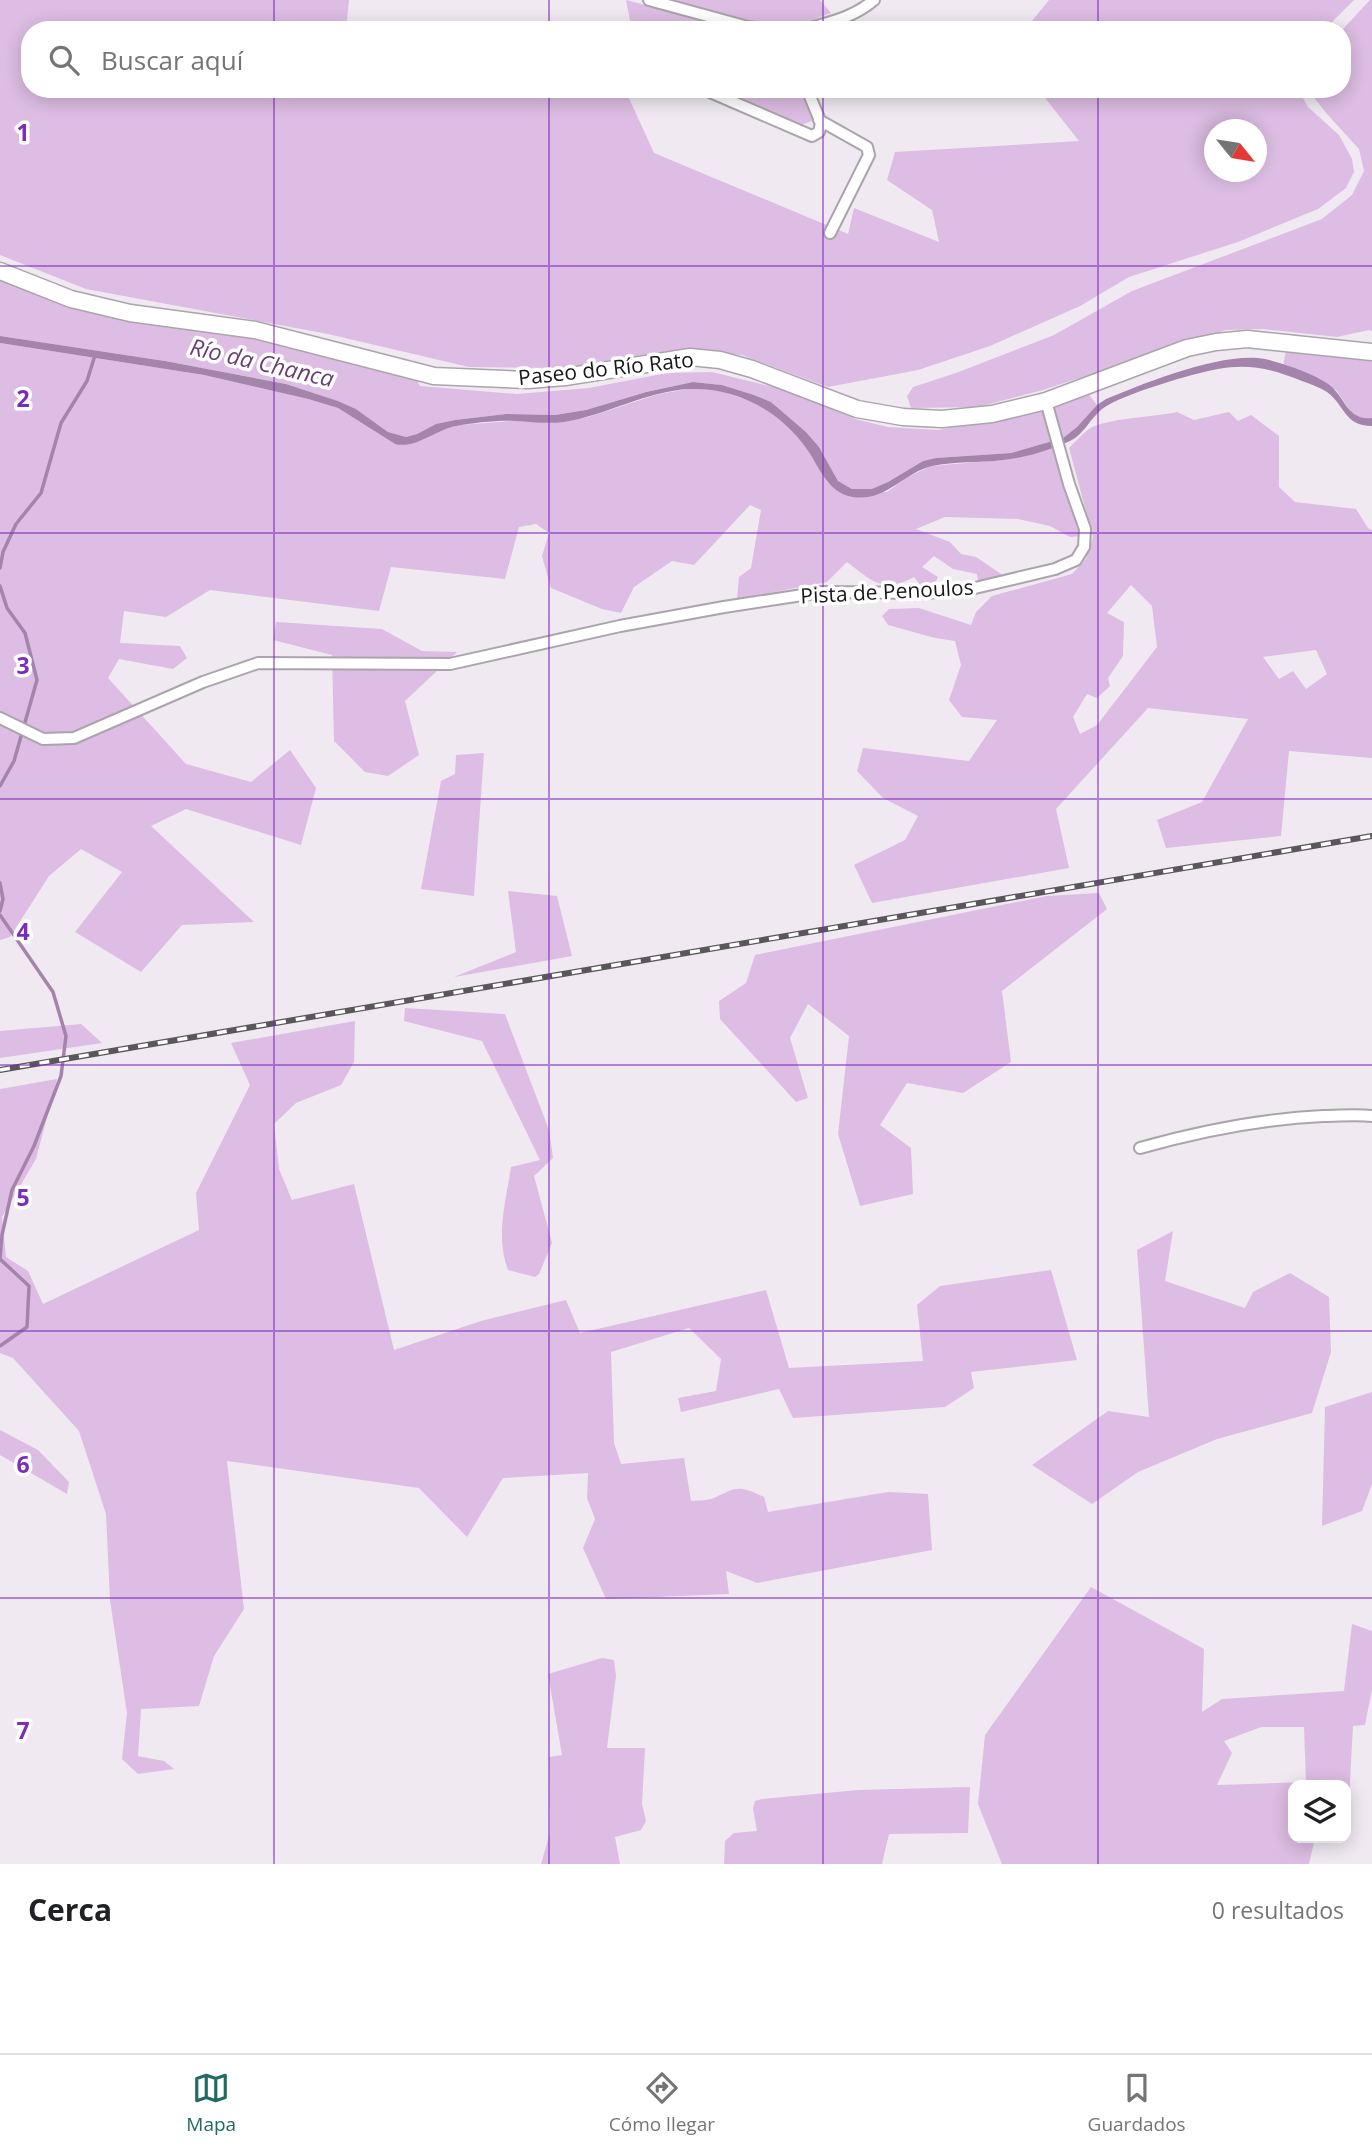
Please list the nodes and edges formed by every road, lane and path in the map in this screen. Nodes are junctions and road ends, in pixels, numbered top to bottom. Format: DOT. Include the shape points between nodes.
graph roads {
  1 [pos="649,0"];
  2 [pos="874,0"];
  3 [pos="726,21"];
  4 [pos="835,21"];
  5 [pos="724,98"];
  6 [pos="811,98"];
  7 [pos="820,120"];
  8 [pos="830,233"];
  9 [pos="0,271"];
  10 [pos="1372,352"];
  11 [pos="1048,407"];
  12 [pos="0,718"];
  13 [pos="1372,1116"];
  14 [pos="1140,1148"];
  1 -- 3 [label="street"];
  2 -- 4 [label="street" via="861,11"];
  5 -- 7 [label="street" via="812,136 819,132"];
  6 -- 7 [label="street"];
  7 -- 8 [label="street" via="867,147 869,155"];
  9 -- 11 [label="street, Paseo do Río Rato" via="71,299 118,311 255,330 434,376 528,380 690,357 720,360 857,409 904,417 942,419"];
  10 -- 11 [label="street, Paseo do Río Rato" via="1247,339 1216,342 1187,348"];
  11 -- 12 [label="street, Pista de Penoulos" via="1085,529 1084,547 1076,560 1055,569 939,592 822,592 620,626 450,664 258,663 74,738 43,739"];
  13 -- 14 [label="street" via="1247,1123"];
}
